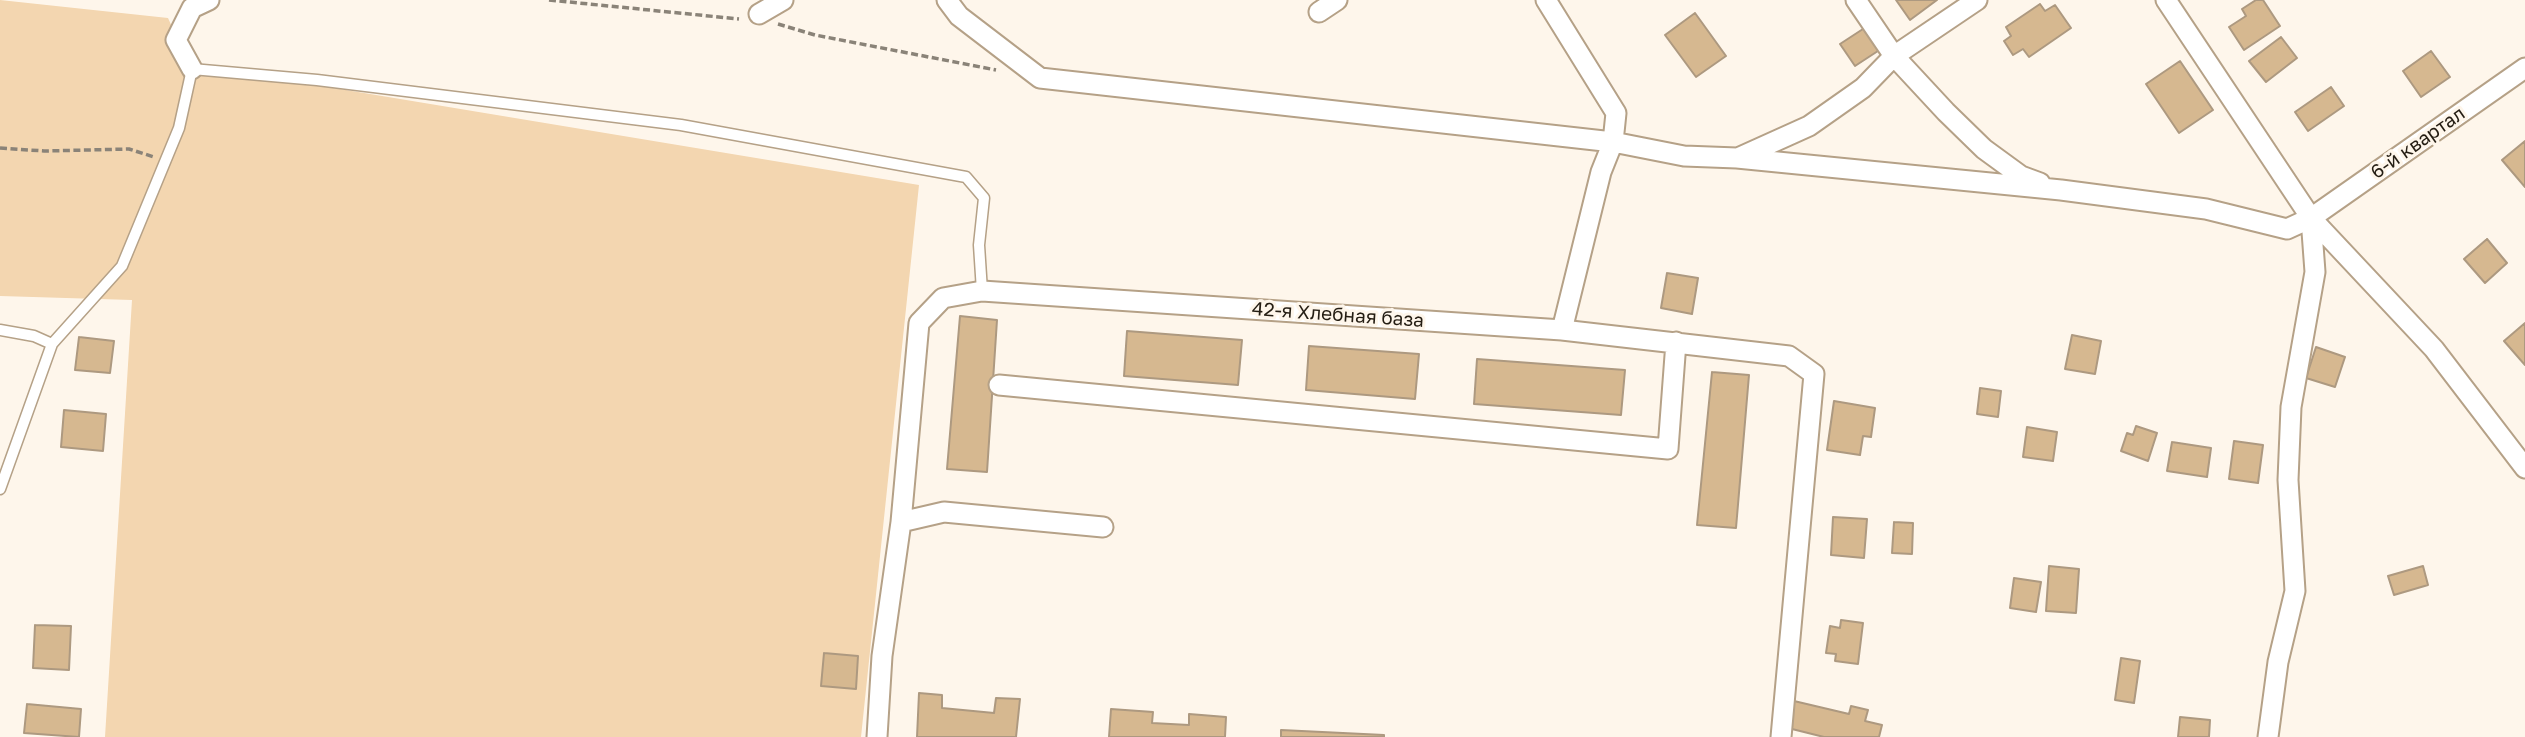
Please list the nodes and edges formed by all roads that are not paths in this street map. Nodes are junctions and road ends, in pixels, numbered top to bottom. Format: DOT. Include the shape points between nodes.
graph roads {
  1 [pos="209,0"];
  2 [pos="783,0"];
  3 [pos="947,0"];
  4 [pos="1337,0"];
  5 [pos="1546,0"];
  6 [pos="1856,0"];
  7 [pos="1977,0"];
  8 [pos="2166,0"];
  9 [pos="1319,12"];
  10 [pos="759,13"];
  11 [pos="1894,56"];
  12 [pos="2525,68"];
  13 [pos="192,69"];
  14 [pos="1613,142"];
  15 [pos="1737,158"];
  16 [pos="2061,190"];
  17 [pos="2311,218"];
  18 [pos="982,291"];
  19 [pos="0,330"];
  20 [pos="1562,330"];
  21 [pos="1676,342"];
  22 [pos="52,344"];
  23 [pos="999,386"];
  24 [pos="2525,468"];
  25 [pos="0,489"];
  26 [pos="901,522"];
  27 [pos="1103,527"];
  28 [pos="877,737"];
  29 [pos="1781,737"];
  30 [pos="2268,737"];
  1 -- 13 [label="street" via="192,8 176,40"];
  2 -- 10 [label="street"];
  3 -- 14 [label="street" via="959,16 1040,78"];
  4 -- 9 [label="street"];
  5 -- 14 [label="street" via="1616,113"];
  6 -- 11 [label="street"];
  7 -- 11 [label="street"];
  8 -- 17 [label="street"];
  11 -- 15 [label="street" via="1863,88 1810,126"];
  11 -- 16 [label="street" via="1984,149 2021,176"];
  12 -- 17 [label="street, 6-й квартал"];
  13 -- 18 [label="lane" via="681,125 966,177 984,198 979,245"];
  13 -- 22 [label="lane" via="179,128 122,266"];
  14 -- 15 [label="street" via="1684,156"];
  14 -- 20 [label="street" via="1601,172"];
  15 -- 16 [label="street"];
  16 -- 17 [label="street, 6-й квартал" via="2206,209 2287,229"];
  17 -- 24 [label="street" via="2434,349"];
  17 -- 30 [label="street" via="2315,272 2291,419 2288,480 2295,591 2278,662"];
  18 -- 20 [label="street, 42-я Хлебная база"];
  18 -- 26 [label="street, 42-я Хлебная база" via="943,298 919,323"];
  19 -- 22 [label="lane"];
  20 -- 21 [label="street, 42-я Хлебная база"];
  21 -- 23 [label="street" via="1668,449"];
  21 -- 29 [label="street, 42-я Хлебная база" via="1789,356 1814,374"];
  22 -- 25 [label="lane"];
  26 -- 27 [label="street" via="944,512"];
  26 -- 28 [label="street, 42-я Хлебная база" via="882,656"];
}
